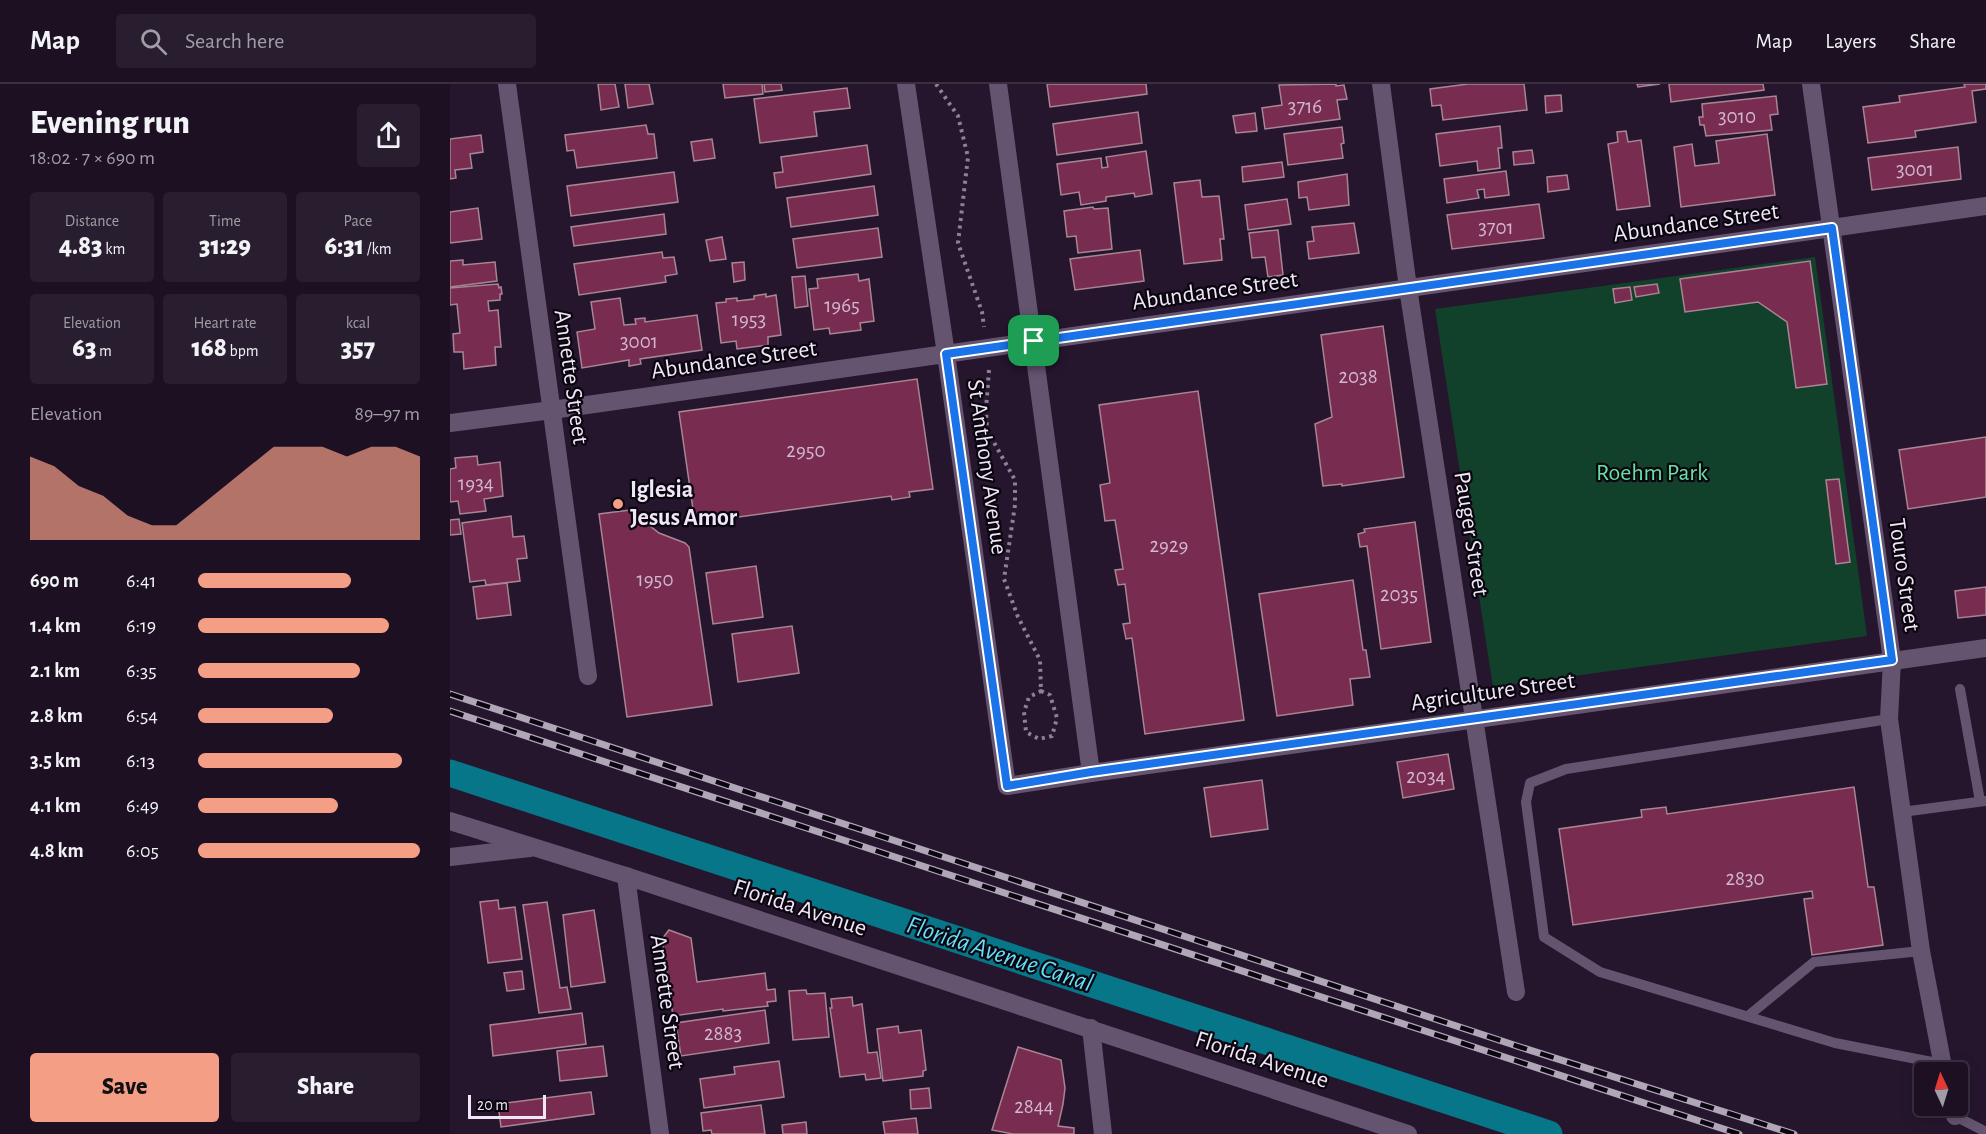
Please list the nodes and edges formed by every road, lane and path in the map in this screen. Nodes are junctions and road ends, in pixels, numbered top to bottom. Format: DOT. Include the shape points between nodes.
graph roads {
  1 [pos="507,84"];
  2 [pos="906,84"];
  3 [pos="936,84"];
  4 [pos="998,84"];
  5 [pos="1381,84"];
  6 [pos="1811,84"];
  7 [pos="1986,206"];
  8 [pos="1832,228"];
  9 [pos="1408,288"];
  10 [pos="1034,341"];
  11 [pos="986,348"];
  12 [pos="946,354"];
  13 [pos="552,410"];
  14 [pos="450,423"];
  15 [pos="1986,648"];
  16 [pos="1892,660"];
  17 [pos="588,676"];
  18 [pos="1960,689"];
  19 [pos="1041,692"];
  20 [pos="1475,719"];
  21 [pos="1889,719"];
  22 [pos="1091,772"];
  23 [pos="1007,786"];
  24 [pos="1983,801"];
  25 [pos="1902,812"];
  26 [pos="450,821"];
  27 [pos="530,848"];
  28 [pos="450,857"];
  29 [pos="626,876"];
  30 [pos="1921,951"];
  31 [pos="1516,992"];
  32 [pos="1748,1016"];
  33 [pos="1091,1028"];
  34 [pos="1917,1062"];
  35 [pos="1942,1062"];
  36 [pos="1962,1116"];
  37 [pos="1986,1132"];
  38 [pos="660,1134"];
  39 [pos="1103,1134"];
  40 [pos="1408,1134"];
  1 -- 13 [label="street, Annette Street"];
  2 -- 12 [label="street, St Anthony Avenue"];
  3 -- 11 [label="path" via="958,116 968,157 958,243 982,312"];
  4 -- 10 [label="street"];
  5 -- 9 [label="street, Pauger Street"];
  6 -- 8 [label="street, Touro Street"];
  7 -- 8 [label="street, Abundance Street"];
  8 -- 9 [label="street, Abundance Street"];
  8 -- 16 [label="street, Touro Street"];
  9 -- 10 [label="street, Abundance Street"];
  9 -- 20 [label="street, Pauger Street"];
  10 -- 11 [label="street, Abundance Street"];
  10 -- 22 [label="street"];
  11 -- 12 [label="street, Abundance Street"];
  11 -- 19 [label="path" via="987,430 1015,480 1004,579 1040,660"];
  12 -- 13 [label="street, Abundance Street"];
  12 -- 23 [label="street, St Anthony Avenue"];
  13 -- 14 [label="street, Abundance Street"];
  13 -- 17 [label="street, Annette Street"];
  15 -- 16 [label="street, Agriculture Street"];
  16 -- 20 [label="street, Agriculture Street"];
  16 -- 21 [label="street, Touro Street"];
  18 -- 24 [label="lane"];
  19 -- 19 [label="path" via="1029,698 1024,712 1026,732 1039,739 1052,736 1057,718 1050,695"];
  20 -- 22 [label="street, Agriculture Street"];
  20 -- 31 [label="street, Pauger Street"];
  21 -- 25 [label="street, Touro Street"];
  21 -- 32 [label="lane" via="1566,769 1530,783 1526,802 1545,937 1600,972"];
  22 -- 23 [label="street, Agriculture Street"];
  24 -- 25 [label="lane"];
  25 -- 30 [label="street, Touro Street"];
  26 -- 27 [label="street, Florida Avenue"];
  27 -- 28 [label="street"];
  27 -- 29 [label="street, Florida Avenue"];
  29 -- 33 [label="street, Florida Avenue"];
  29 -- 38 [label="street, Annette Street"];
  30 -- 32 [label="lane" via="1814,962"];
  30 -- 35 [label="street, Touro Street"];
  32 -- 34 [label="lane" via="1835,1043"];
  33 -- 39 [label="street"];
  33 -- 40 [label="street, Florida Avenue"];
  36 -- 37 [label="lane"];
}
